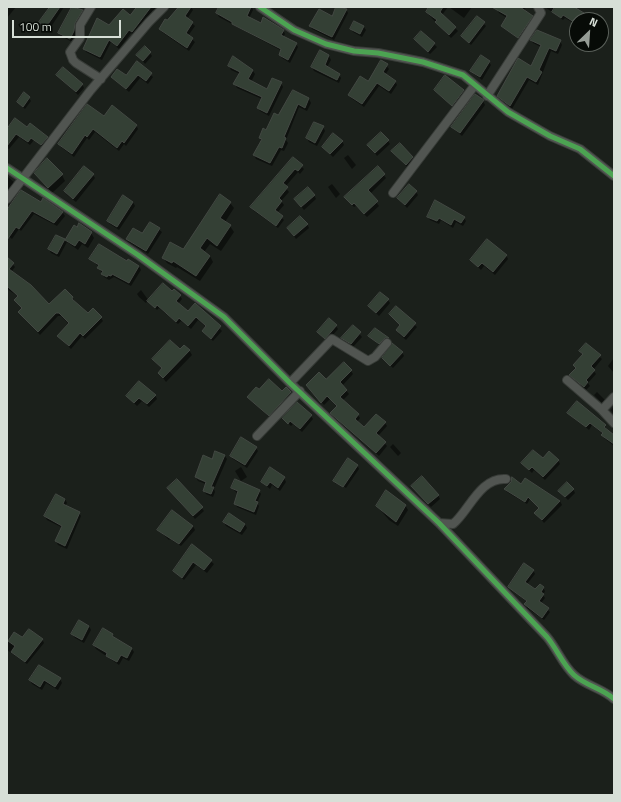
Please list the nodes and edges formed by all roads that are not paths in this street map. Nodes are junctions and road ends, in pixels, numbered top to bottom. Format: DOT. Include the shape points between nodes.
graph roads {
  1 [pos="91,7"];
  2 [pos="164,7"];
  3 [pos="260,7"];
  4 [pos="538,7"];
  5 [pos="101,79"];
  6 [pos="475,85"];
  7 [pos="487,96"];
  8 [pos="7,168"];
  9 [pos="614,176"];
  10 [pos="23,180"];
  11 [pos="393,194"];
  12 [pos="7,199"];
  13 [pos="387,343"];
  14 [pos="567,380"];
  15 [pos="290,383"];
  16 [pos="300,391"];
  17 [pos="614,397"];
  18 [pos="602,410"];
  19 [pos="614,423"];
  20 [pos="257,436"];
  21 [pos="506,479"];
  22 [pos="439,523"];
  23 [pos="614,699"];
  1 -- 5 [label="street" via="80,25 80,38 70,52 76,63"];
  2 -- 5 [label="street"];
  3 -- 6 [label="street" via="294,30 326,44 423,62 462,75"];
  4 -- 7 [label="street" via="541,13"];
  5 -- 10 [label="street"];
  6 -- 7 [label="street"];
  6 -- 11 [label="street"];
  7 -- 9 [label="street" via="508,112 543,132 580,149"];
  8 -- 10 [label="street"];
  10 -- 12 [label="street"];
  10 -- 15 [label="street" via="209,305"];
  13 -- 15 [label="street" via="368,361 330,339"];
  14 -- 18 [label="street"];
  15 -- 16 [label="street"];
  16 -- 20 [label="street"];
  16 -- 22 [label="street"];
  17 -- 18 [label="street"];
  18 -- 19 [label="street"];
  21 -- 22 [label="street" via="497,480 478,494 453,524"];
  22 -- 23 [label="street" via="547,637 567,668 575,676 601,689"];
}
